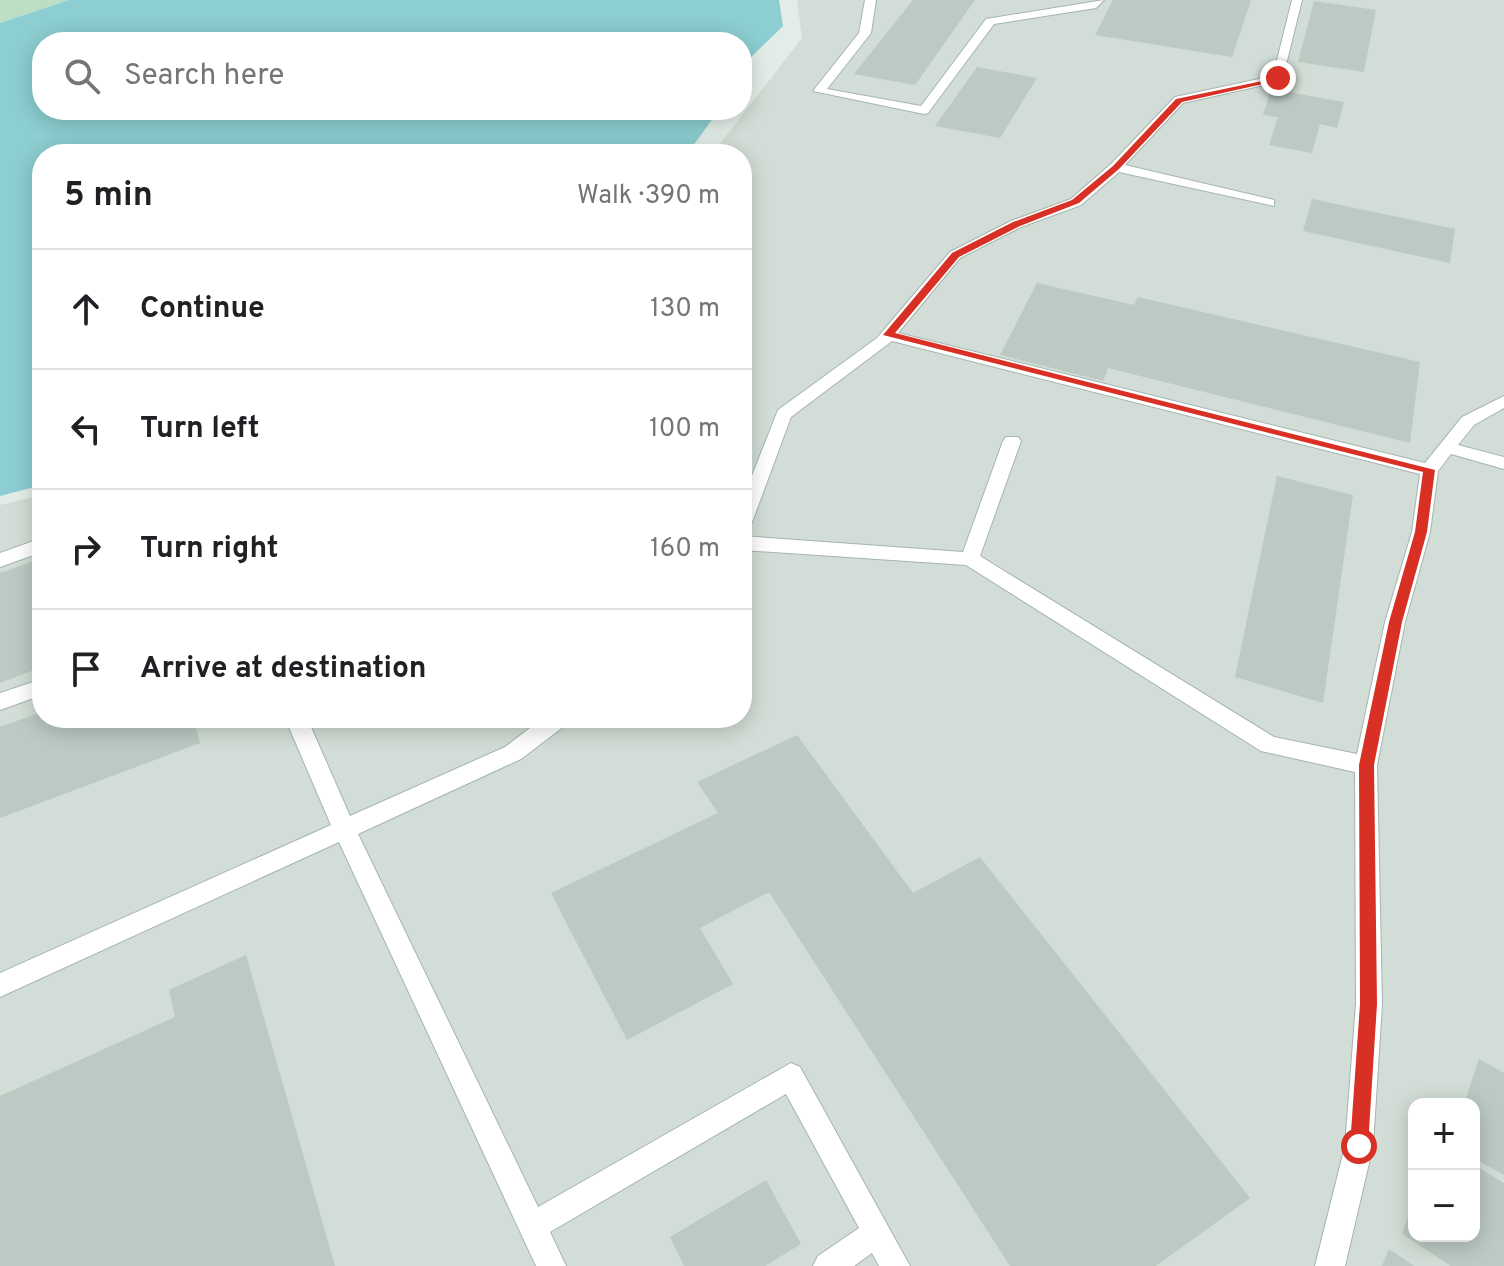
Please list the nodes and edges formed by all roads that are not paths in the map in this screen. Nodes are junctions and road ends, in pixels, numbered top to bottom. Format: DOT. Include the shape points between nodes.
graph roads {
  1 [pos="871,0"];
  2 [pos="1099,0"];
  3 [pos="1297,0"];
  4 [pos="1116,167"];
  5 [pos="1269,203"];
  6 [pos="888,335"];
  7 [pos="1504,401"];
  8 [pos="1012,441"];
  9 [pos="1446,447"];
  10 [pos="1504,463"];
  11 [pos="1429,470"];
  12 [pos="752,499"];
  13 [pos="752,544"];
  14 [pos="32,549"];
  15 [pos="970,559"];
  16 [pos="0,560"];
  17 [pos="32,691"];
  18 [pos="0,702"];
  19 [pos="300,728"];
  20 [pos="546,728"];
  21 [pos="1366,765"];
  22 [pos="345,830"];
  23 [pos="0,985"];
  24 [pos="532,1227"];
  25 [pos="877,1233"];
  26 [pos="551,1266"];
  27 [pos="828,1266"];
  28 [pos="895,1266"];
  29 [pos="1330,1266"];
  1 -- 2 [label="lane" via="865,33 819,91 924,110 990,21 1096,5"];
  3 -- 4 [label="lane" via="1278,78 1179,100"];
  4 -- 5 [label="lane"];
  4 -- 6 [label="lane" via="1076,202 955,255"];
  6 -- 11 [label="lane"];
  6 -- 12 [label="lane" via="784,414"];
  7 -- 9 [label="lane" via="1468,421"];
  8 -- 15 [label="lane"];
  9 -- 10 [label="lane"];
  9 -- 11 [label="lane"];
  11 -- 21 [label="lane" via="1421,532 1395,622"];
  13 -- 15 [label="lane"];
  14 -- 16 [label="lane"];
  15 -- 21 [label="lane" via="1269,745"];
  17 -- 18 [label="lane"];
  19 -- 22 [label="lane"];
  20 -- 22 [label="lane" via="513,753"];
  21 -- 29 [label="lane" via="1369,1004 1360,1130"];
  22 -- 23 [label="lane"];
  22 -- 24 [label="lane"];
  24 -- 25 [label="lane" via="791,1076"];
  24 -- 26 [label="lane"];
  25 -- 27 [label="lane"];
  25 -- 28 [label="lane"];
}
